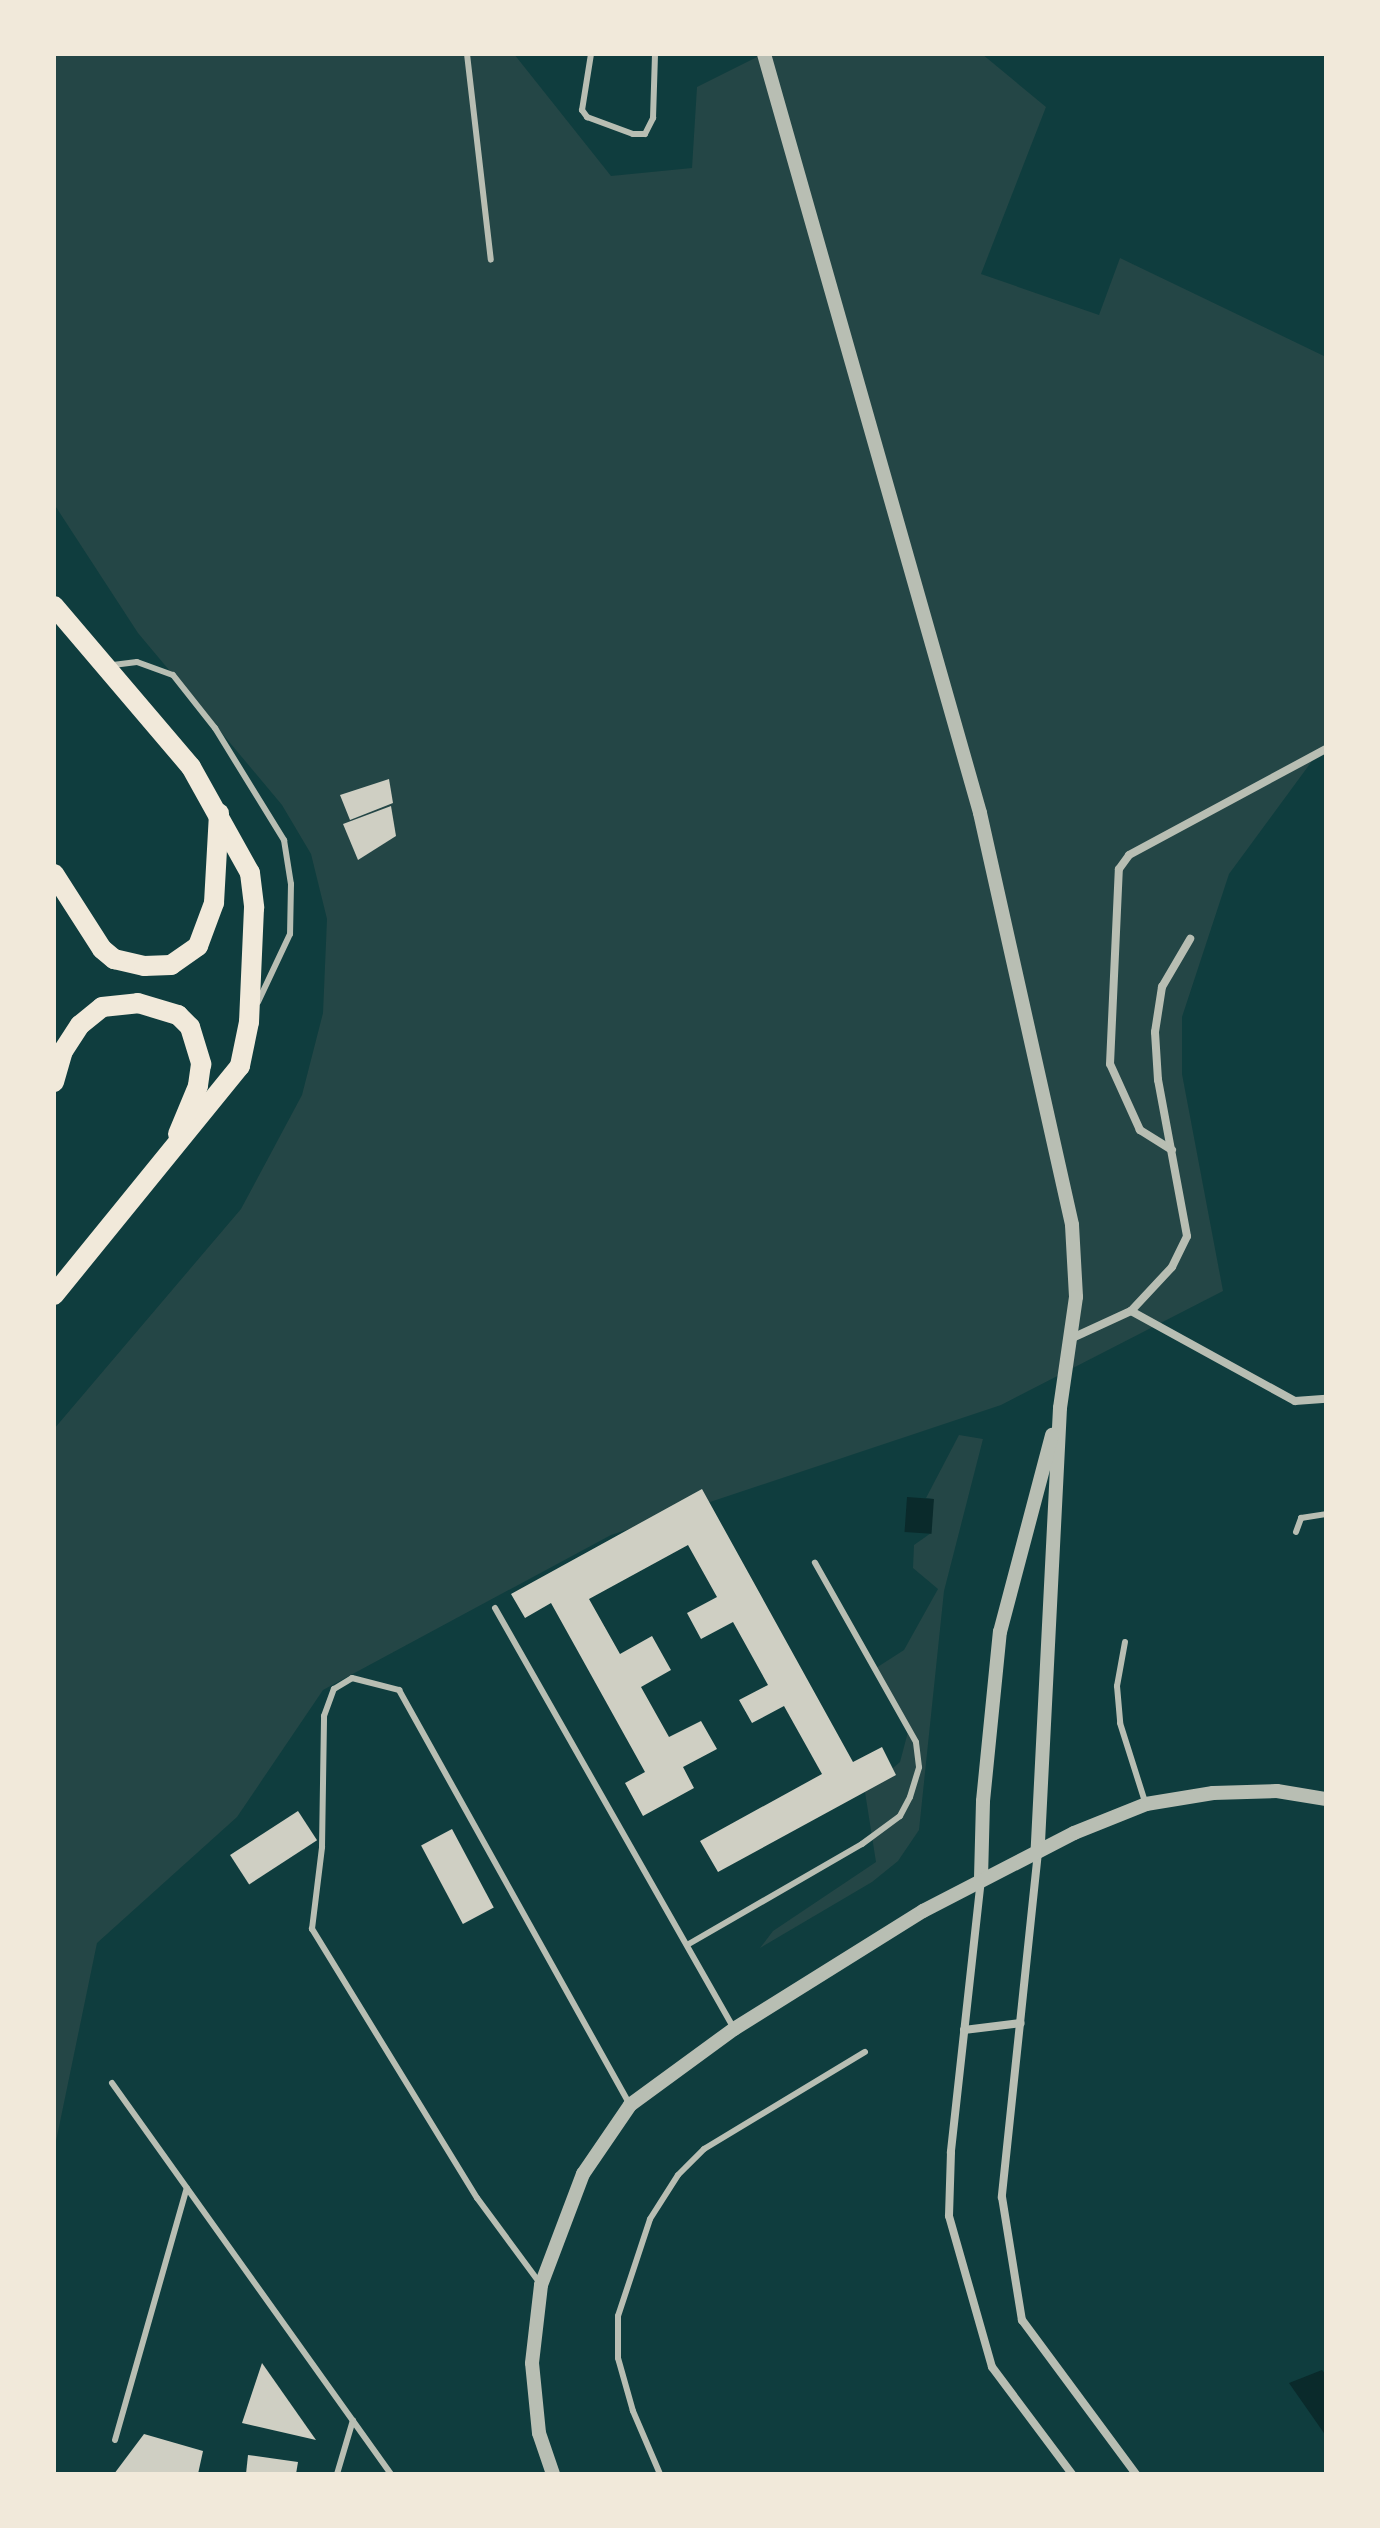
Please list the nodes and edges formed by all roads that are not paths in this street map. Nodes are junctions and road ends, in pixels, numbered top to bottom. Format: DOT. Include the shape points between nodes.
graph roads {
  1 [pos="467,54"];
  2 [pos="591,54"];
  3 [pos="655,54"];
  4 [pos="764,54"];
  5 [pos="491,260"];
  6 [pos="54,606"];
  7 [pos="109,666"];
  8 [pos="1326,749"];
  9 [pos="219,813"];
  10 [pos="54,874"];
  11 [pos="1190,939"];
  12 [pos="249,1022"];
  13 [pos="54,1082"];
  14 [pos="172,1149"];
  15 [pos="1172,1150"];
  16 [pos="54,1295"];
  17 [pos="1131,1311"];
  18 [pos="1070,1339"];
  19 [pos="1326,1399"];
  20 [pos="1060,1408"];
  21 [pos="1326,1514"];
  22 [pos="1296,1532"];
  23 [pos="815,1563"];
  24 [pos="495,1608"];
  25 [pos="1125,1642"];
  26 [pos="1326,1799"];
  27 [pos="1146,1804"];
  28 [pos="1038,1849"];
  29 [pos="981,1878"];
  30 [pos="687,1945"];
  31 [pos="1021,2023"];
  32 [pos="734,2029"];
  33 [pos="964,2030"];
  34 [pos="865,2052"];
  35 [pos="112,2083"];
  36 [pos="630,2105"];
  37 [pos="187,2188"];
  38 [pos="541,2285"];
  39 [pos="353,2420"];
  40 [pos="115,2440"];
  41 [pos="337,2474"];
  42 [pos="391,2474"];
  43 [pos="553,2474"];
  44 [pos="660,2474"];
  45 [pos="1072,2474"];
  46 [pos="1136,2474"];
  1 -- 5 [label="lane"];
  2 -- 3 [label="lane" via="582,110 587,117 633,134 645,134 653,118"];
  4 -- 18 [label="street" via="980,813 1072,1225 1076,1297"];
  6 -- 7 [label="main road"];
  7 -- 9 [label="main road" via="191,767"];
  7 -- 12 [label="lane" via="137,662 173,675 215,728 284,840 291,884 290,934"];
  8 -- 15 [label="street" via="1129,855 1119,869 1110,1064 1140,1130"];
  9 -- 10 [label="main road" via="214,903 198,946 171,965 114,959 102,949"];
  9 -- 12 [label="main road" via="250,873 254,908"];
  11 -- 15 [label="street" via="1162,987 1155,1032"];
  12 -- 14 [label="main road" via="240,1066"];
  13 -- 14 [label="main road" via="63,1051 80,1025 102,1007 138,1003 178,1015 190,1027 201,1064 198,1086"];
  14 -- 16 [label="main road"];
  15 -- 17 [label="street" via="1187,1236 1172,1267"];
  17 -- 18 [label="street"];
  17 -- 19 [label="street" via="1295,1401"];
  18 -- 20 [label="street"];
  20 -- 28 [label="street"];
  20 -- 29 [label="street" via="1000,1632"];
  21 -- 22 [label="lane" via="1301,1518"];
  23 -- 30 [label="lane" via="916,1742 919,1767 910,1797 900,1816 862,1844"];
  24 -- 30 [label="lane"];
  25 -- 27 [label="lane" via="1117,1686 1120,1723"];
  26 -- 27 [label="street" via="1277,1791 1213,1793"];
  27 -- 28 [label="street"];
  28 -- 29 [label="street"];
  28 -- 31 [label="street"];
  29 -- 32 [label="street"];
  29 -- 33 [label="street"];
  30 -- 32 [label="lane"];
  31 -- 33 [label="street"];
  31 -- 46 [label="street" via="1002,2197 1022,2320"];
  32 -- 36 [label="street"];
  33 -- 45 [label="street" via="949,2216 992,2367"];
  34 -- 44 [label="lane" via="704,2149 678,2175 650,2219 618,2316 618,2358"];
  35 -- 37 [label="lane"];
  36 -- 38 [label="street" via="583,2174"];
  36 -- 38 [label="lane" via="399,1690 352,1678 334,1689 324,1716 322,1847 312,1929 477,2198"];
  37 -- 39 [label="lane"];
  37 -- 40 [label="lane"];
  38 -- 43 [label="street" via="532,2363 539,2433"];
  39 -- 41 [label="lane"];
  39 -- 42 [label="lane"];
}
